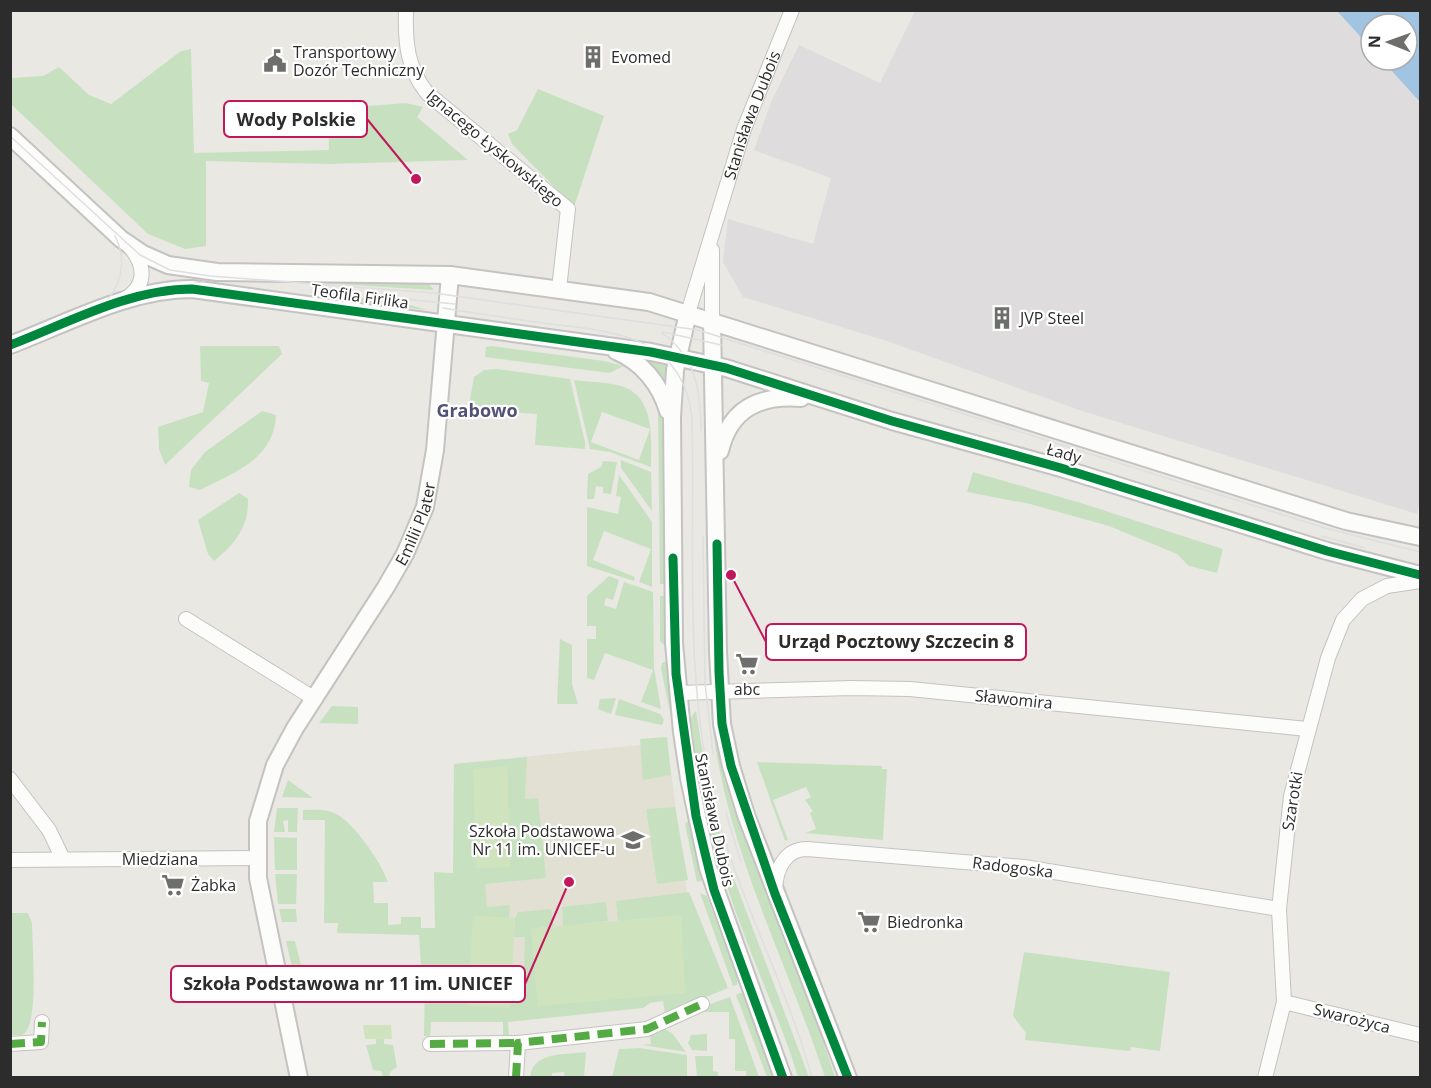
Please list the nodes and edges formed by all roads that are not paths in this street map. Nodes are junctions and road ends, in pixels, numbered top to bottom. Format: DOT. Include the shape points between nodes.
graph roads {
  1 [pos="406,10"];
  2 [pos="792,10"];
  3 [pos="10,136"];
  4 [pos="716,219"];
  5 [pos="121,239"];
  6 [pos="450,275"];
  7 [pos="559,289"];
  8 [pos="118,302"];
  9 [pos="688,313"];
  10 [pos="712,321"];
  11 [pos="445,323"];
  12 [pos="10,345"];
  13 [pos="601,345"];
  14 [pos="678,357"];
  15 [pos="713,365"];
  16 [pos="824,400"];
  17 [pos="672,430"];
  18 [pos="716,478"];
  19 [pos="1420,537"];
  20 [pos="1413,573"];
  21 [pos="1420,581"];
  22 [pos="186,619"];
  23 [pos="720,691"];
  24 [pos="678,693"];
  25 [pos="315,699"];
  26 [pos="1307,729"];
  27 [pos="10,779"];
  28 [pos="257,858"];
  29 [pos="63,859"];
  30 [pos="10,860"];
  31 [pos="776,894"];
  32 [pos="1279,909"];
  33 [pos="1284,1002"];
  34 [pos="702,1004"];
  35 [pos="42,1022"];
  36 [pos="1420,1035"];
  37 [pos="518,1043"];
  38 [pos="10,1044"];
  39 [pos="430,1044"];
  40 [pos="298,1077"];
  41 [pos="516,1077"];
  42 [pos="783,1077"];
  43 [pos="846,1077"];
  44 [pos="1265,1077"];
  1 -- 7 [label="street, Ignacego Łyskowskiego" via="405,31 416,80 568,209"];
  2 -- 4 [label="street, Stanisława Dubois" via="744,129"];
  3 -- 5 [label="street, Teofila Firlika"];
  4 -- 9 [label="street, Stanisława Dubois"];
  4 -- 10 [label="street, Stanisława Dubois" via="711,261"];
  5 -- 6 [label="street, Teofila Firlika" via="162,263 199,271"];
  5 -- 8 [label="street" via="139,259 143,273 135,291"];
  6 -- 7 [label="street, Teofila Firlika"];
  6 -- 11 [label="street"];
  7 -- 9 [label="street, Teofila Firlika" via="649,302"];
  8 -- 11 [label="street, Teofila Firlika" via="166,290 199,289"];
  8 -- 12 [label="street, Teofila Firlika"];
  9 -- 10 [label="street, Teofila Firlika"];
  9 -- 14 [label="street, Stanisława Dubois"];
  10 -- 15 [label="street, Stanisława Dubois"];
  10 -- 19 [label="street, Łady" via="1346,521"];
  11 -- 13 [label="street, Teofila Firlika"];
  11 -- 25 [label="street, Emilii Plater" via="433,469 421,518 386,587"];
  13 -- 14 [label="street, Teofila Firlika"];
  13 -- 17 [label="street, Teofila Firlika" via="626,355 652,379 665,401"];
  14 -- 15 [label="street, Teofila Firlika"];
  14 -- 17 [label="street, Stanisława Dubois" via="672,393"];
  15 -- 16 [label="street, Łady"];
  15 -- 18 [label="street, Stanisława Dubois"];
  16 -- 18 [label="street, Łady" via="782,397 746,407 724,435"];
  16 -- 20 [label="street, Łady" via="1081,474 1327,551"];
  17 -- 24 [label="street, Stanisława Dubois"];
  18 -- 23 [label="street, Stanisława Dubois"];
  21 -- 26 [label="street, Szarotki" via="1377,590 1348,613 1335,639"];
  22 -- 25 [label="street"];
  23 -- 24 [label="street"];
  23 -- 26 [label="street, Sławomira" via="910,689"];
  23 -- 31 [label="street, Stanisława Dubois" via="731,766"];
  24 -- 42 [label="street, Stanisława Dubois" via="689,778 708,868"];
  25 -- 28 [label="street, Emilii Plater" via="270,777 260,810"];
  26 -- 32 [label="street, Szarotki" via="1291,796"];
  27 -- 29 [label="street" via="49,830"];
  28 -- 29 [label="street, Miedziana"];
  28 -- 40 [label="street, Emilii Plater" via="262,904"];
  29 -- 30 [label="street, Miedziana"];
  31 -- 32 [label="street, Radogoska" via="779,867 799,849 1024,867"];
  31 -- 43 [label="street, Stanisława Dubois"];
  32 -- 33 [label="street, Szarotki"];
  33 -- 36 [label="street, Swarożyca"];
  33 -- 44 [label="street, Szarotki"];
  34 -- 37 [label="street" via="647,1029"];
  35 -- 38 [label="street" via="41,1042"];
  37 -- 39 [label="street"];
  37 -- 41 [label="street"];
}
